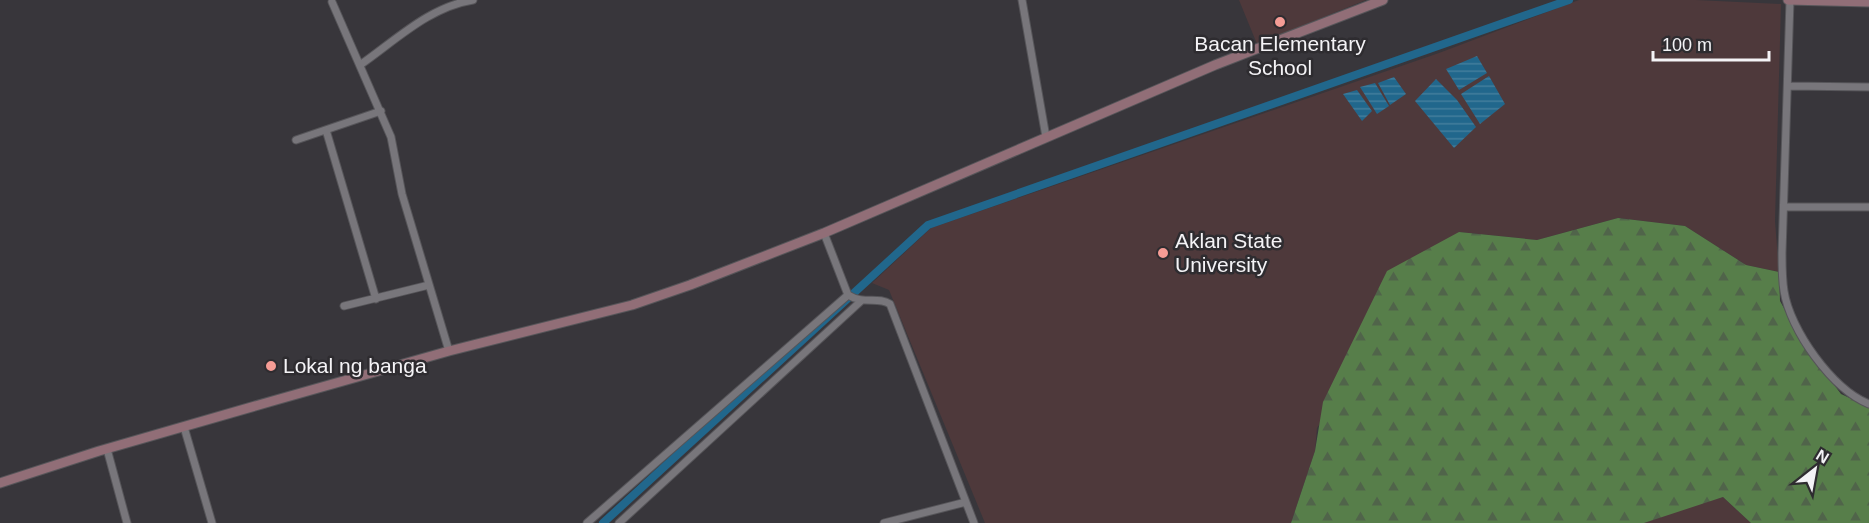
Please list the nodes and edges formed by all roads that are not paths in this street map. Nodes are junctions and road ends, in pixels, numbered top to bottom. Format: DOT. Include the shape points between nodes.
graph roads {
  1 [pos="473,0"];
  2 [pos="1022,0"];
  3 [pos="1383,0"];
  4 [pos="1789,0"];
  5 [pos="332,2"];
  6 [pos="1869,2"];
  7 [pos="360,65"];
  8 [pos="1788,86"];
  9 [pos="1869,87"];
  10 [pos="381,111"];
  11 [pos="326,130"];
  12 [pos="1046,137"];
  13 [pos="296,140"];
  14 [pos="1784,207"];
  15 [pos="1869,207"];
  16 [pos="824,232"];
  17 [pos="429,285"];
  18 [pos="853,298"];
  19 [pos="376,299"];
  20 [pos="344,306"];
  21 [pos="450,351"];
  22 [pos="1869,404"];
  23 [pos="184,427"];
  24 [pos="107,449"];
  25 [pos="0,483"];
  26 [pos="966,502"];
  27 [pos="128,523"];
  28 [pos="212,523"];
  29 [pos="588,523"];
  30 [pos="619,523"];
  31 [pos="884,523"];
  32 [pos="974,523"];
  1 -- 7 [label="street" via="445,6"];
  2 -- 12 [label="street"];
  3 -- 12 [label="main road" via="1215,65"];
  4 -- 6 [label="main road"];
  4 -- 8 [label="street"];
  5 -- 7 [label="street"];
  7 -- 10 [label="street"];
  8 -- 9 [label="street"];
  8 -- 14 [label="street"];
  10 -- 11 [label="street"];
  10 -- 17 [label="street"];
  11 -- 13 [label="street"];
  11 -- 19 [label="street"];
  12 -- 16 [label="main road"];
  14 -- 15 [label="street"];
  14 -- 22 [label="street" via="1782,253 1788,303 1809,349 1826,371"];
  16 -- 18 [label="street"];
  16 -- 21 [label="main road" via="632,305"];
  17 -- 19 [label="street"];
  17 -- 21 [label="street"];
  18 -- 26 [label="street" via="890,304"];
  18 -- 29 [label="street"];
  18 -- 30 [label="street"];
  19 -- 20 [label="street"];
  21 -- 23 [label="main road"];
  23 -- 24 [label="main road"];
  23 -- 28 [label="street"];
  24 -- 25 [label="main road"];
  24 -- 27 [label="street"];
  26 -- 31 [label="street"];
  26 -- 32 [label="street"];
}
